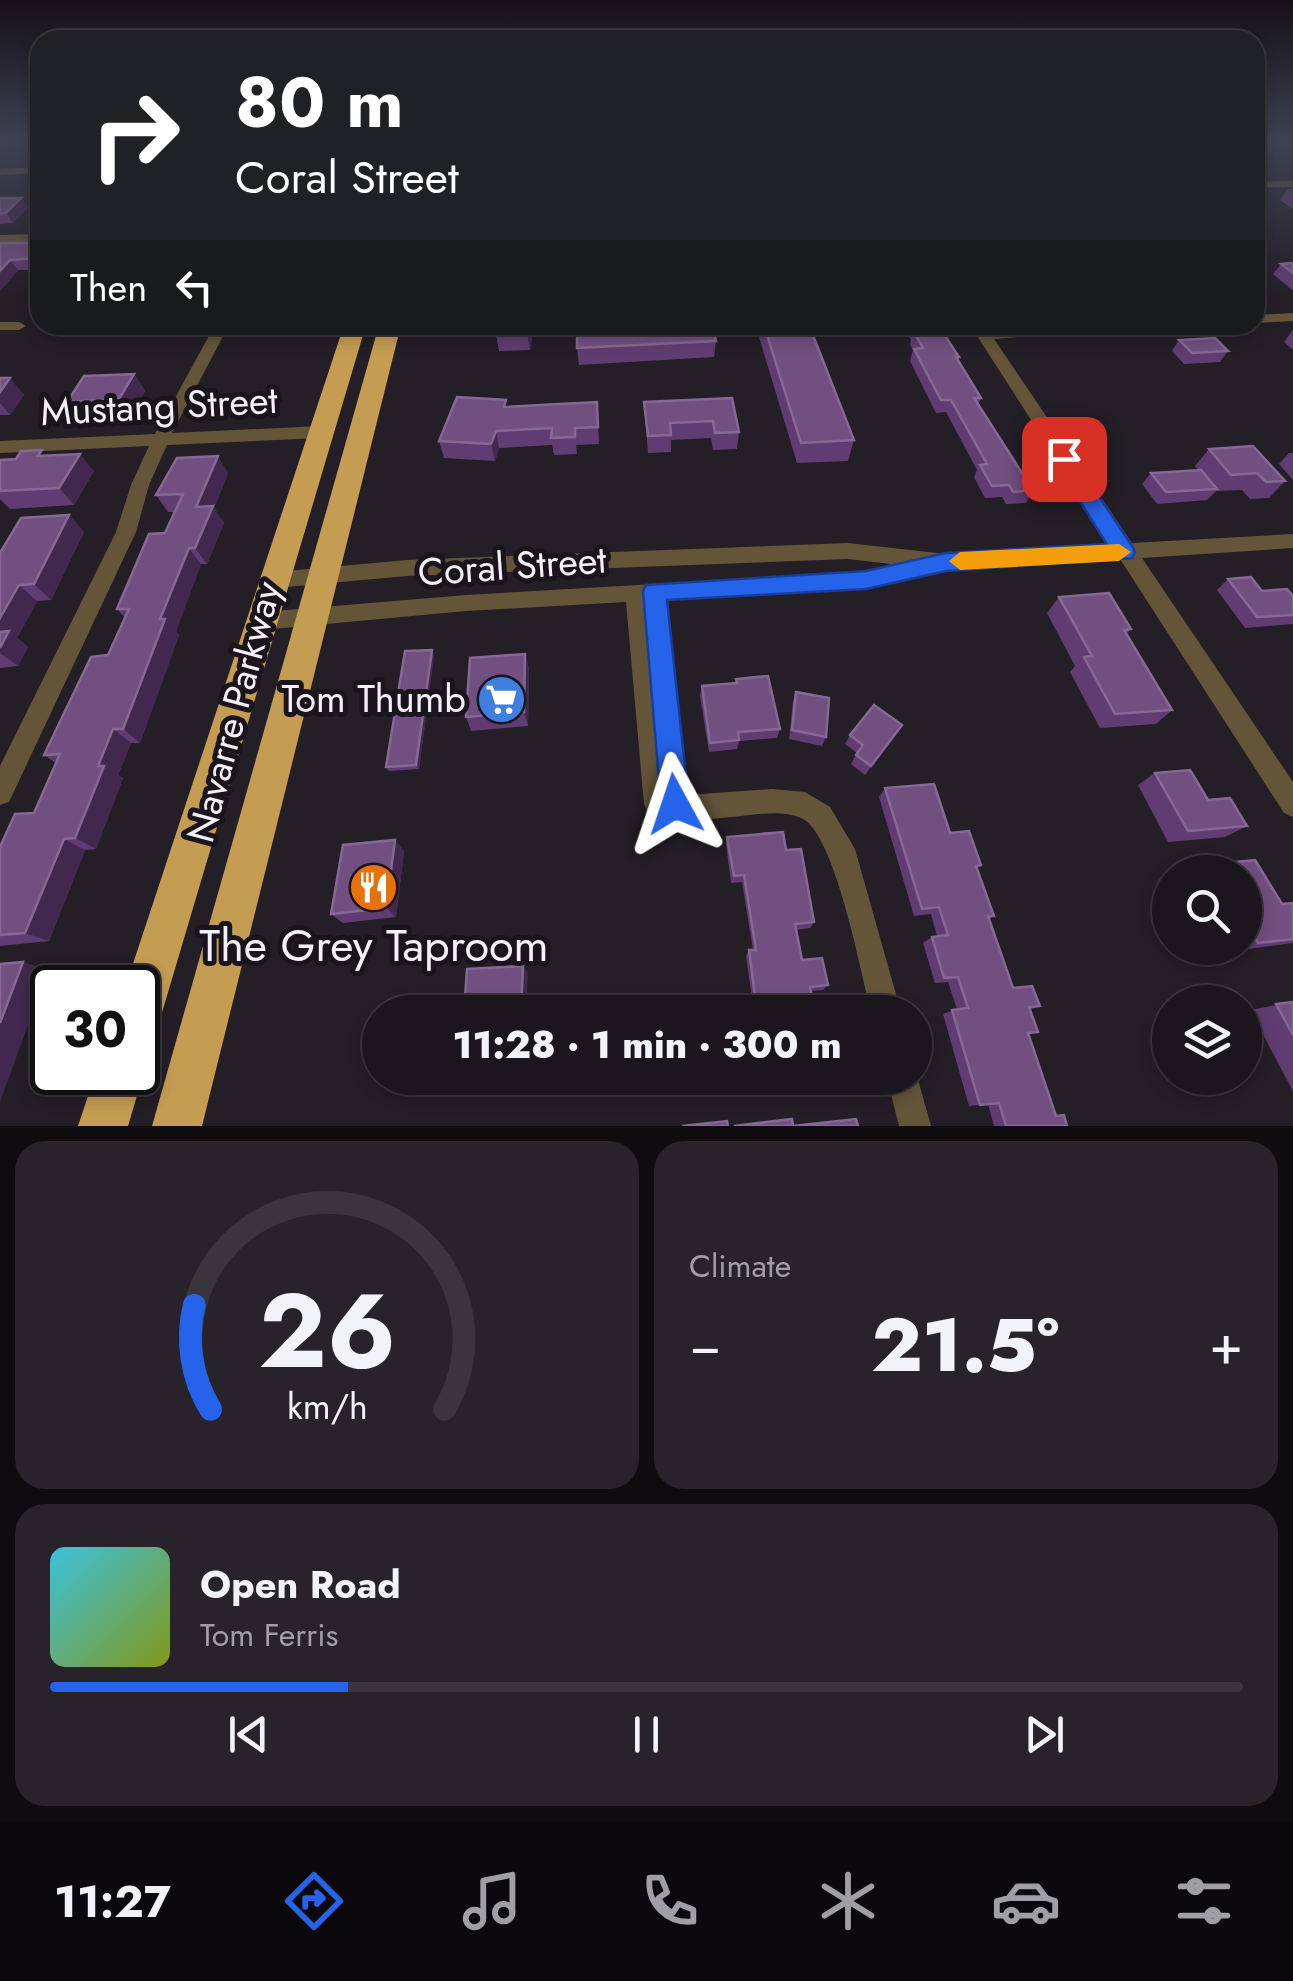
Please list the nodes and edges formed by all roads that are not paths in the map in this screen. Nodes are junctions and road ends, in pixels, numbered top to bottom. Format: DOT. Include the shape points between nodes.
graph roads {
  1 [pos="30,238"];
  2 [pos="0,239"];
  3 [pos="1293,317"];
  4 [pos="1265,318"];
  5 [pos="0,326"];
  6 [pos="20,326"];
  7 [pos="217,335"];
  8 [pos="352,335"];
  9 [pos="387,335"];
  10 [pos="983,335"];
  11 [pos="321,432"];
  12 [pos="161,438"];
  13 [pos="0,447"];
  14 [pos="1293,540"];
  15 [pos="1124,552"];
  16 [pos="946,562"];
  17 [pos="322,575"];
  18 [pos="275,580"];
  19 [pos="645,592"];
  20 [pos="310,618"];
  21 [pos="262,621"];
  22 [pos="0,792"];
  23 [pos="1293,804"];
  24 [pos="154,965"];
  25 [pos="881,995"];
  26 [pos="113,1095"];
  27 [pos="907,1095"];
  28 [pos="103,1126"];
  29 [pos="178,1126"];
  30 [pos="915,1126"];
  1 -- 2 [label="street"];
  3 -- 4 [label="street"];
  5 -- 6 [label="street"];
  7 -- 12 [label="street"];
  8 -- 11 [label="highway, Navarre Parkway"];
  9 -- 17 [label="highway, Navarre Parkway"];
  10 -- 15 [label="street"];
  11 -- 12 [label="street, Mustang Street"];
  11 -- 18 [label="highway, Navarre Parkway"];
  12 -- 13 [label="street, Mustang Street"];
  12 -- 22 [label="street" via="126,532"];
  14 -- 15 [label="street, Coral Street"];
  15 -- 16 [label="street, Coral Street"];
  15 -- 23 [label="street"];
  16 -- 17 [label="street, Coral Street" via="848,551"];
  16 -- 19 [label="street, Coral Street" via="866,580"];
  17 -- 18 [label="street, Coral Street"];
  17 -- 20 [label="highway, Navarre Parkway"];
  18 -- 21 [label="highway, Navarre Parkway"];
  19 -- 20 [label="street, Coral Street"];
  19 -- 25 [label="street" via="657,804 667,809 772,801 805,804 820,816 842,849"];
  20 -- 21 [label="street, Coral Street"];
  20 -- 29 [label="highway, Navarre Parkway"];
  21 -- 24 [label="highway, Navarre Parkway"];
  26 -- 28 [label="highway"];
  27 -- 30 [label="street"];
}
